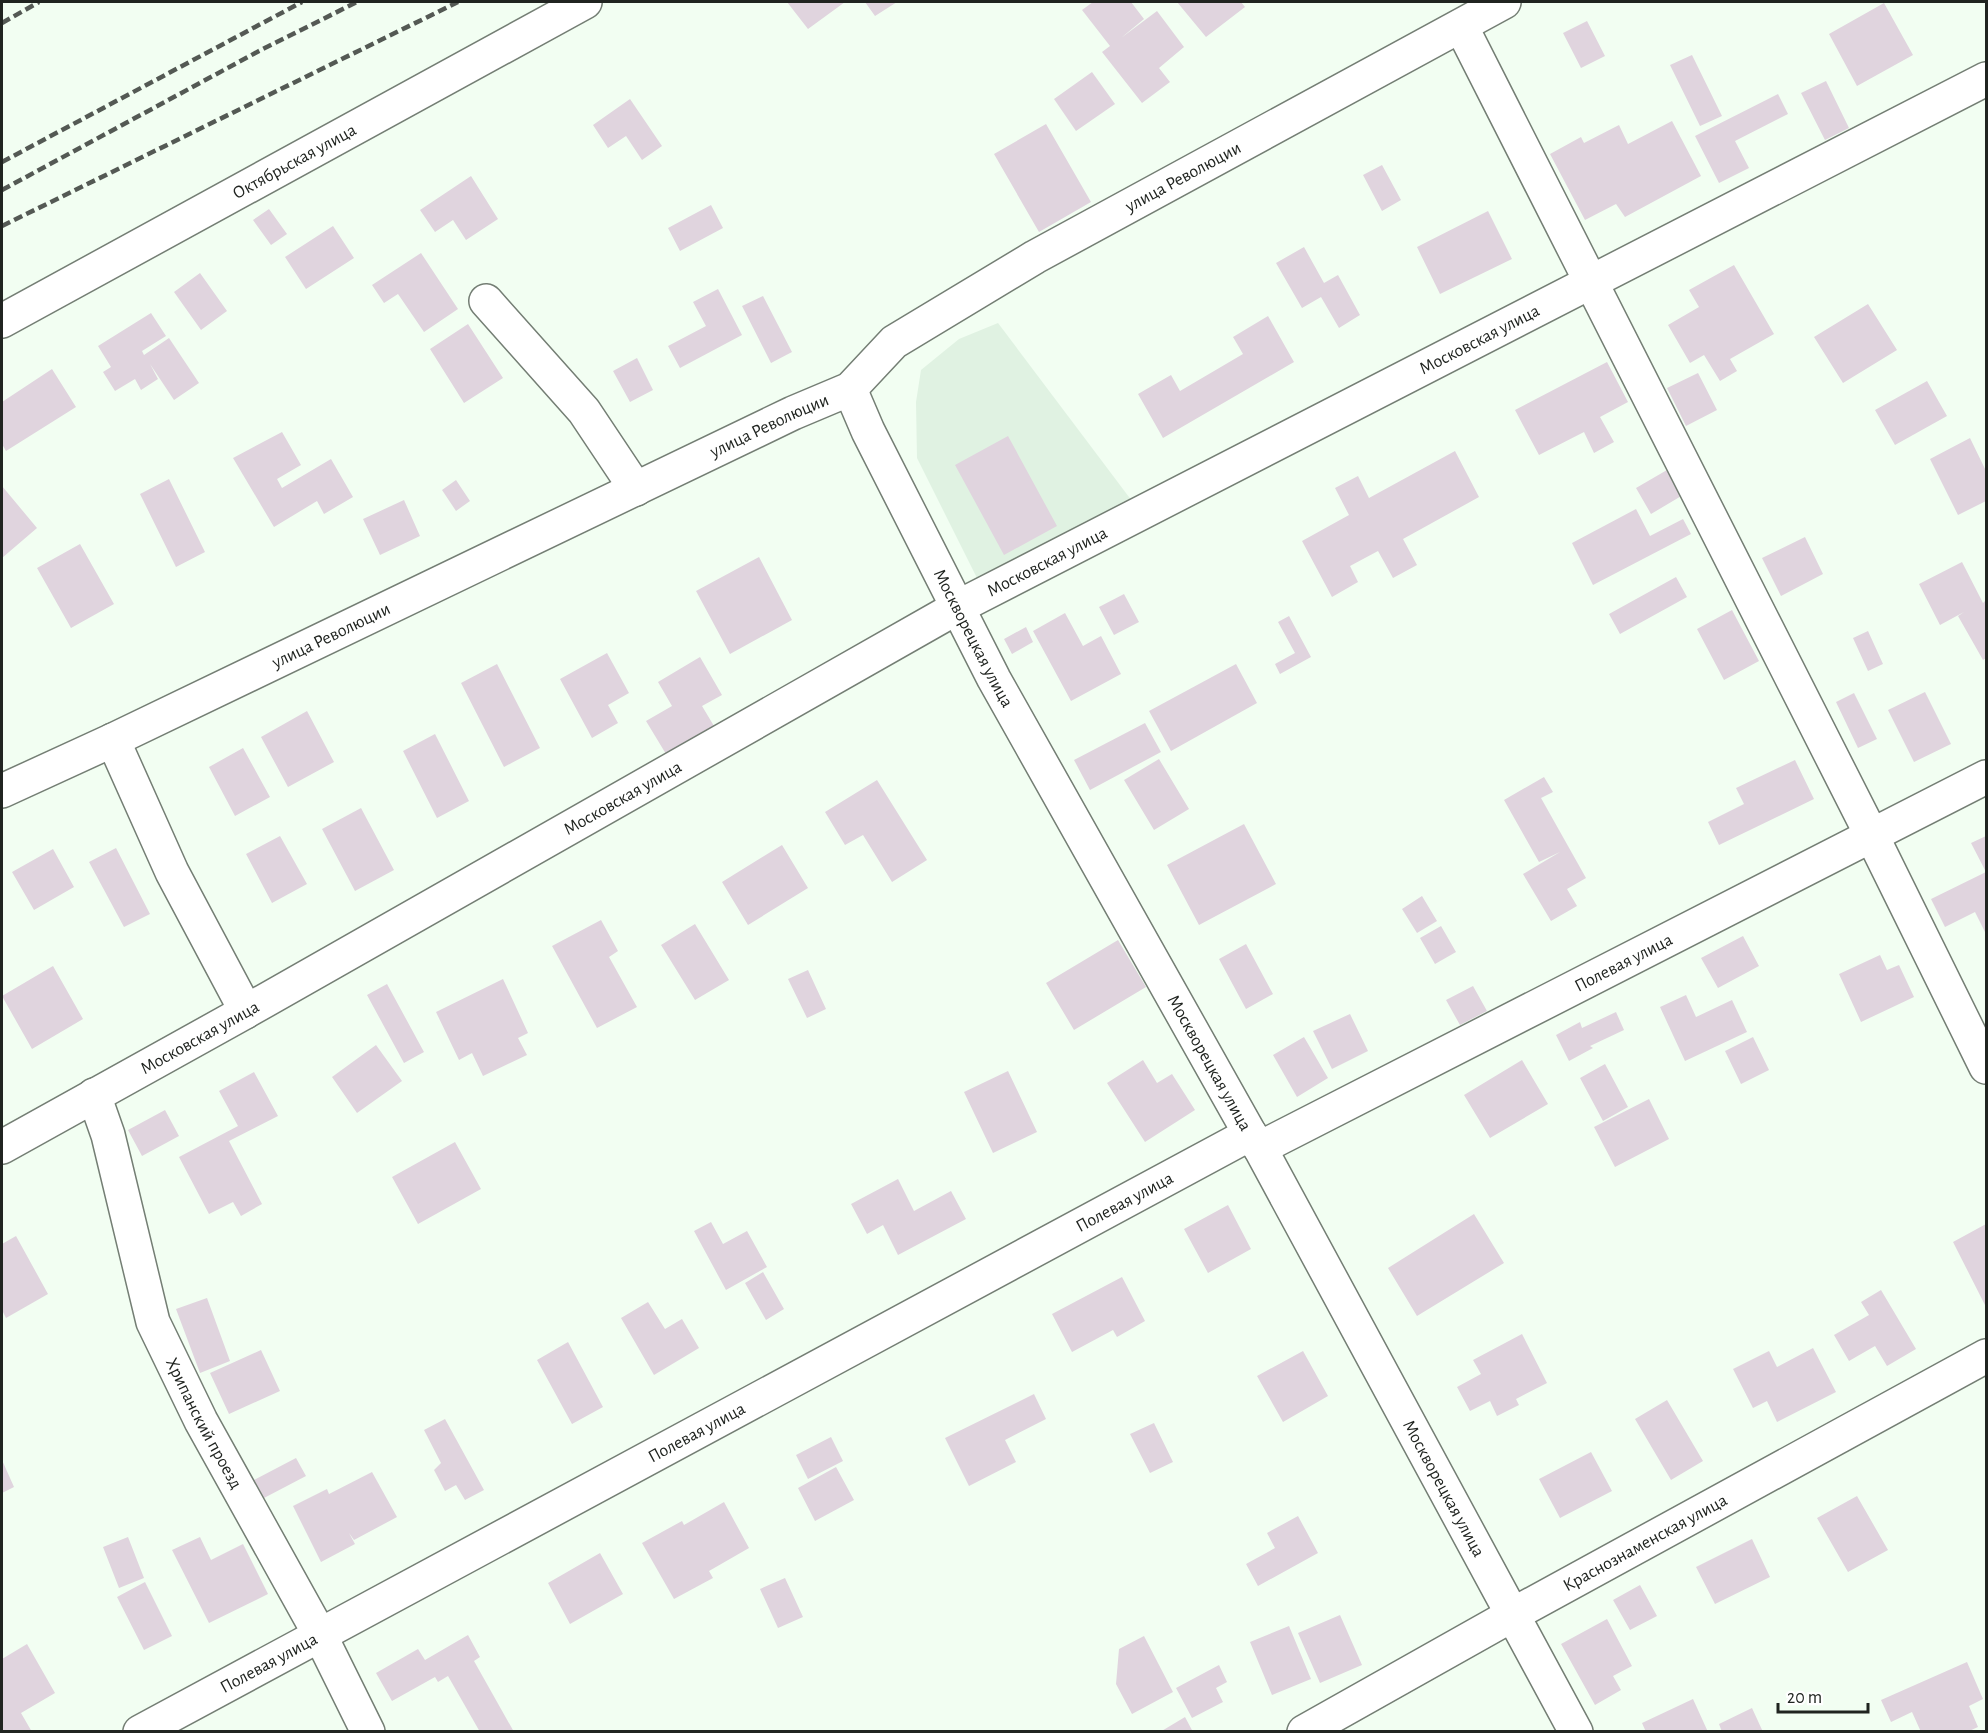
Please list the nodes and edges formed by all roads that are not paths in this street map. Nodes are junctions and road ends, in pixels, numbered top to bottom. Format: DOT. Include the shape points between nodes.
graph roads {
  1 [pos="585,2"];
  2 [pos="1504,2"];
  3 [pos="1461,26"];
  4 [pos="1986,79"];
  5 [pos="1591,282"];
  6 [pos="486,301"];
  7 [pos="2,321"];
  8 [pos="850,389"];
  9 [pos="636,489"];
  10 [pos="958,607"];
  11 [pos="113,740"];
  12 [pos="1986,777"];
  13 [pos="2,791"];
  14 [pos="1872,834"];
  15 [pos="245,1012"];
  16 [pos="1986,1067"];
  17 [pos="94,1095"];
  18 [pos="1255,1141"];
  19 [pos="2,1147"];
  20 [pos="1986,1356"];
  21 [pos="1512,1615"];
  22 [pos="320,1635"];
  23 [pos="140,1731"];
  24 [pos="368,1731"];
  25 [pos="1304,1731"];
  26 [pos="1576,1731"];
  1 -- 7 [label="street, Октябрьская улица"];
  2 -- 3 [label="street, улица Революции"];
  3 -- 5 [label="street"];
  3 -- 8 [label="street, улица Революции" via="1035,257 894,342"];
  4 -- 5 [label="street, Московская улица"];
  5 -- 10 [label="street, Московская улица"];
  5 -- 14 [label="street"];
  6 -- 9 [label="street" via="585,411"];
  8 -- 9 [label="street, улица Революции"];
  8 -- 10 [label="street, Москворецкая улица"];
  9 -- 11 [label="street, улица Революции"];
  10 -- 15 [label="street, Московская улица"];
  10 -- 18 [label="street, Москворецкая улица" via="994,680"];
  11 -- 13 [label="street, улица Революции"];
  11 -- 15 [label="street" via="172,872"];
  12 -- 14 [label="street, Полевая улица"];
  14 -- 16 [label="street"];
  14 -- 18 [label="street, Полевая улица"];
  15 -- 17 [label="street, Московская улица"];
  17 -- 19 [label="street, Московская улица"];
  17 -- 22 [label="street, Хрипанский проезд" via="108,1136 153,1322 201,1421"];
  18 -- 21 [label="street, Москворецкая улица"];
  18 -- 22 [label="street, Полевая улица"];
  20 -- 21 [label="street, Краснознаменская улица"];
  21 -- 25 [label="street, Краснознаменская улица"];
  21 -- 26 [label="street, Москворецкая улица"];
  22 -- 23 [label="street, Полевая улица"];
  22 -- 24 [label="street, Хрипанский проезд"];
}
